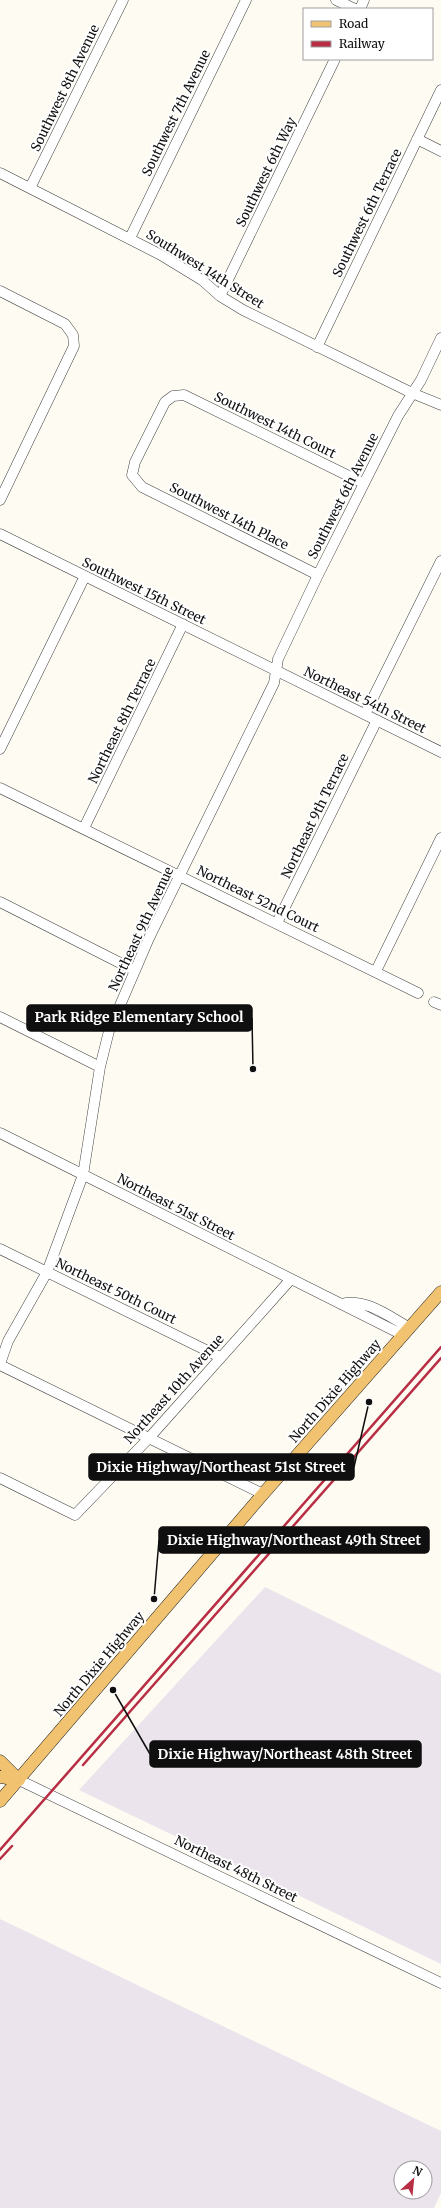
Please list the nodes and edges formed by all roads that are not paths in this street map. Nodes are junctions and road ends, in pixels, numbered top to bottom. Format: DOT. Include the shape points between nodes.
graph roads {
  1 [pos="123,0"];
  2 [pos="246,0"];
  3 [pos="336,0"];
  4 [pos="353,8"];
  5 [pos="335,60"];
  6 [pos="441,90"];
  7 [pos="417,139"];
  8 [pos="441,151"];
  9 [pos="0,173"];
  10 [pos="30,188"];
  11 [pos="130,238"];
  12 [pos="0,291"];
  13 [pos="220,296"];
  14 [pos="441,338"];
  15 [pos="317,346"];
  16 [pos="412,393"];
  17 [pos="441,404"];
  18 [pos="132,476"];
  19 [pos="363,483"];
  20 [pos="0,500"];
  21 [pos="0,534"];
  22 [pos="441,561"];
  23 [pos="318,575"];
  24 [pos="86,576"];
  25 [pos="183,624"];
  26 [pos="277,670"];
  27 [pos="365,714"];
  28 [pos="377,720"];
  29 [pos="0,750"];
  30 [pos="441,752"];
  31 [pos="0,788"];
  32 [pos="84,828"];
  33 [pos="441,838"];
  34 [pos="180,876"];
  35 [pos="0,902"];
  36 [pos="277,923"];
  37 [pos="134,970"];
  38 [pos="376,971"];
  39 [pos="418,993"];
  40 [pos="0,1017"];
  41 [pos="100,1067"];
  42 [pos="0,1134"];
  43 [pos="83,1175"];
  44 [pos="0,1249"];
  45 [pos="48,1272"];
  46 [pos="291,1279"];
  47 [pos="441,1292"];
  48 [pos="407,1331"];
  49 [pos="220,1357"];
  50 [pos="0,1365"];
  51 [pos="149,1438"];
  52 [pos="0,1478"];
  53 [pos="263,1494"];
  54 [pos="0,1761"];
  55 [pos="0,1777"];
  56 [pos="19,1780"];
  57 [pos="0,1801"];
  58 [pos="441,1983"];
  1 -- 10 [label="street, Southwest 8th Avenue"];
  2 -- 11 [label="street, Southwest 7th Avenue"];
  3 -- 4 [label="street"];
  5 -- 13 [label="street, Southwest 6th Way"];
  6 -- 7 [label="street, Southwest 6th Terrace"];
  7 -- 8 [label="street"];
  7 -- 15 [label="street, Southwest 6th Terrace"];
  9 -- 10 [label="street, Southwest 14th Street"];
  10 -- 11 [label="street, Southwest 14th Street"];
  11 -- 13 [label="street, Southwest 14th Street" via="202,280"];
  12 -- 20 [label="street" via="65,324 73,335 74,346"];
  13 -- 15 [label="street, Southwest 14th Street"];
  14 -- 16 [label="street, Southwest 6th Avenue"];
  15 -- 16 [label="street, Southwest 14th Street"];
  16 -- 17 [label="street, Southwest 14th Street"];
  16 -- 19 [label="street, Southwest 6th Avenue"];
  18 -- 19 [label="street, Southwest 14th Court" via="135,462 165,402 173,396 184,396"];
  18 -- 23 [label="street, Southwest 14th Place" via="142,487"];
  19 -- 23 [label="street, Southwest 6th Avenue"];
  21 -- 24 [label="street, Southwest 15th Street"];
  22 -- 27 [label="street"];
  23 -- 26 [label="street, Southwest 6th Avenue" via="278,659"];
  24 -- 25 [label="street, Southwest 15th Street"];
  24 -- 29 [label="street"];
  25 -- 26 [label="street, Southwest 15th Street"];
  25 -- 32 [label="street, Northeast 8th Terrace"];
  26 -- 27 [label="street, Northeast 54th Street"];
  26 -- 34 [label="street, Northeast 9th Avenue" via="274,683"];
  27 -- 28 [label="street, Northeast 54th Street"];
  28 -- 30 [label="street, Northeast 54th Street"];
  28 -- 36 [label="street, Northeast 9th Terrace"];
  31 -- 32 [label="street, Northeast 52nd Court"];
  32 -- 34 [label="street, Northeast 52nd Court"];
  33 -- 38 [label="street"];
  34 -- 36 [label="street, Northeast 52nd Court"];
  34 -- 37 [label="street, Northeast 9th Avenue"];
  35 -- 37 [label="street"];
  36 -- 38 [label="street, Northeast 52nd Court"];
  37 -- 41 [label="street, Northeast 9th Avenue" via="109,1031"];
  38 -- 39 [label="street, Northeast 52nd Court"];
  40 -- 41 [label="street"];
  41 -- 43 [label="street, Northeast 9th Avenue"];
  42 -- 43 [label="street, Northeast 51st Street"];
  43 -- 45 [label="street, Northeast 9th Avenue"];
  43 -- 46 [label="street, Northeast 51st Street"];
  44 -- 45 [label="street, Northeast 50th Court"];
  45 -- 49 [label="street, Northeast 50th Court"];
  45 -- 50 [label="street, Northeast 9th Avenue" via="8,1341"];
  46 -- 48 [label="street, Northeast 51st Street" via="341,1304 353,1301 369,1305"];
  46 -- 49 [label="street, Northeast 10th Avenue"];
  47 -- 48 [label="main road, North Dixie Highway"];
  48 -- 53 [label="main road, North Dixie Highway"];
  49 -- 51 [label="street, Northeast 10th Avenue"];
  50 -- 51 [label="street"];
  51 -- 52 [label="street, Northeast 10th Avenue" via="75,1514"];
  51 -- 53 [label="street"];
  53 -- 56 [label="main road, North Dixie Highway"];
  54 -- 56 [label="main road, Northeast 48th Street"];
  55 -- 56 [label="main road, Northeast 48th Street"];
  56 -- 57 [label="main road, North Dixie Highway"];
  56 -- 58 [label="street, Northeast 48th Street"];
}
